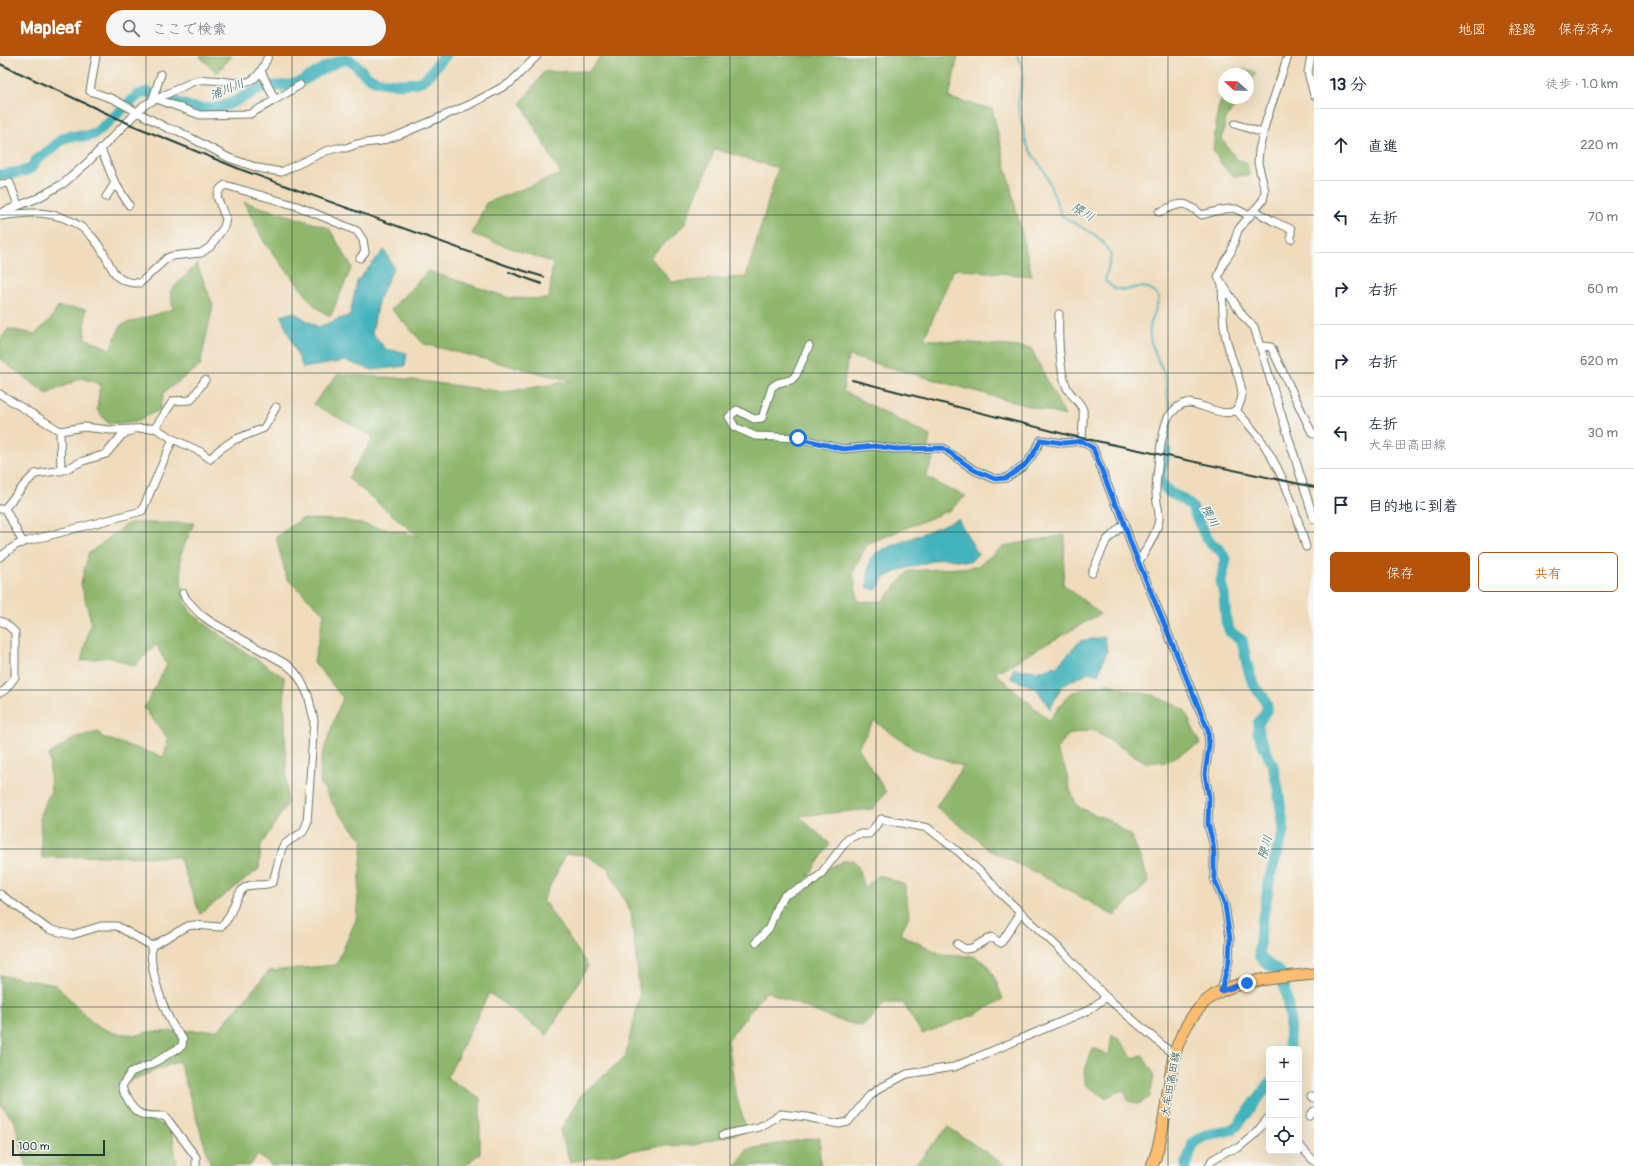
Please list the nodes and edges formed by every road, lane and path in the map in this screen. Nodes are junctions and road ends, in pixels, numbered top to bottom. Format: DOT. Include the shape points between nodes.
graph roads {
  1 [pos="96,56"];
  2 [pos="268,56"];
  3 [pos="537,56"];
  4 [pos="1288,56"];
  5 [pos="1311,56"];
  6 [pos="261,71"];
  7 [pos="161,74"];
  8 [pos="300,85"];
  9 [pos="1314,95"];
  10 [pos="154,100"];
  11 [pos="276,100"];
  12 [pos="136,112"];
  13 [pos="1235,124"];
  14 [pos="1263,133"];
  15 [pos="101,148"];
  16 [pos="115,183"];
  17 [pos="0,184"];
  18 [pos="106,197"];
  19 [pos="18,205"];
  20 [pos="130,205"];
  21 [pos="1159,212"];
  22 [pos="0,213"];
  23 [pos="1252,213"];
  24 [pos="0,216"];
  25 [pos="1291,240"];
  26 [pos="360,258"];
  27 [pos="1222,283"];
  28 [pos="1059,314"];
  29 [pos="809,346"];
  30 [pos="1261,346"];
  31 [pos="205,380"];
  32 [pos="0,394"];
  33 [pos="276,407"];
  34 [pos="1236,410"];
  35 [pos="155,428"];
  36 [pos="137,429"];
  37 [pos="60,432"];
  38 [pos="1314,434"];
  39 [pos="173,439"];
  40 [pos="1082,441"];
  41 [pos="61,471"];
  42 [pos="2,509"];
  43 [pos="1314,519"];
  44 [pos="1125,523"];
  45 [pos="23,543"];
  46 [pos="1306,547"];
  47 [pos="0,557"];
  48 [pos="1139,561"];
  49 [pos="1092,573"];
  50 [pos="183,593"];
  51 [pos="0,621"];
  52 [pos="0,693"];
  53 [pos="0,894"];
  54 [pos="1021,912"];
  55 [pos="756,942"];
  56 [pos="957,944"];
  57 [pos="152,946"];
  58 [pos="1314,974"];
  59 [pos="1221,991"];
  60 [pos="1106,997"];
  61 [pos="1174,1055"];
  62 [pos="1268,1118"];
  63 [pos="723,1135"];
  64 [pos="1302,1149"];
  65 [pos="1312,1164"];
  66 [pos="196,1166"];
  67 [pos="1152,1166"];
  68 [pos="1209,1166"];
  1 -- 12 [label="street" via="90,91 113,99"];
  2 -- 6 [label="street"];
  3 -- 12 [label="street" via="510,83 469,106 381,141 326,151 281,172 258,168 229,158"];
  4 -- 14 [label="street"];
  5 -- 9 [label="street" via="1308,72"];
  6 -- 10 [label="street" via="249,82 199,80"];
  6 -- 11 [label="street"];
  7 -- 10 [label="street"];
  8 -- 11 [label="street"];
  10 -- 11 [label="street" via="200,115 250,114"];
  10 -- 12 [label="street"];
  12 -- 15 [label="street"];
  13 -- 14 [label="street"];
  14 -- 23 [label="street" via="1258,163 1264,191 1263,200"];
  15 -- 16 [label="street"];
  15 -- 19 [label="street" via="64,183 38,198"];
  16 -- 18 [label="street"];
  16 -- 20 [label="street"];
  17 -- 19 [label="street" via="10,183"];
  19 -- 22 [label="street"];
  21 -- 23 [label="street" via="1184,203 1202,215 1235,209 1242,214"];
  23 -- 25 [label="street" via="1291,229"];
  23 -- 27 [label="street" via="1238,230 1231,252 1224,262 1218,277"];
  24 -- 26 [label="street" via="30,212 59,216 72,222 82,227 97,244 118,278 129,283 140,283 166,258 201,253 210,247 224,227 226,219 218,197 220,189 225,185 297,206 357,230 363,240 365,252"];
  27 -- 30 [label="street" via="1243,316 1254,327"];
  27 -- 34 [label="street" via="1225,332 1242,393"];
  28 -- 40 [label="street" via="1062,367 1067,389 1079,402 1083,411"];
  29 -- 40 [label="street" via="796,375 791,380 772,387 762,418 754,419 737,410 729,417 735,427 755,436 798,438 843,449 875,446 896,449 943,448 974,470 995,479 1006,478 1024,466 1041,440 1064,443"];
  30 -- 38 [label="street" via="1271,347"];
  30 -- 43 [label="street"];
  31 -- 35 [label="street" via="191,400 173,401"];
  32 -- 37 [label="street"];
  33 -- 39 [label="street" via="264,428 234,440 210,459"];
  34 -- 46 [label="street" via="1274,461 1290,495"];
  34 -- 48 [label="street" via="1225,414 1192,403 1184,403 1168,417 1156,480 1159,520"];
  35 -- 36 [label="street"];
  35 -- 39 [label="street"];
  36 -- 37 [label="street" via="110,430 84,427"];
  36 -- 41 [label="street" via="122,435 106,454"];
  37 -- 41 [label="street"];
  39 -- 45 [label="street" via="142,511 78,526"];
  40 -- 44 [label="street" via="1093,448"];
  41 -- 42 [label="street" via="35,474"];
  42 -- 45 [label="street"];
  44 -- 48 [label="street"];
  44 -- 49 [label="street" via="1106,541"];
  45 -- 47 [label="street"];
  48 -- 59 [label="street" via="1208,730 1209,745 1205,774 1209,798 1208,824 1213,843 1214,878 1225,905 1230,939 1229,961"];
  50 -- 57 [label="street" via="195,609 211,622 286,664 300,679 308,695 314,720 308,817 303,832 282,848 273,882 242,889 225,924 213,928 188,926"];
  51 -- 52 [label="street" via="15,632 15,677"];
  53 -- 57 [label="street" via="48,929 72,935 101,926 117,926"];
  54 -- 55 [label="street" via="960,853 928,828 881,819 869,834 858,834 848,839 820,875 809,884 785,894 778,904 769,928"];
  54 -- 56 [label="street" via="1001,943 991,937 972,948 965,949"];
  54 -- 60 [label="street"];
  57 -- 66 [label="street" via="150,954 156,980 169,1019 183,1039 182,1046 152,1064 131,1072 122,1086 124,1096 139,1113 165,1116 196,1157"];
  58 -- 59 [label="main road, 大牟田高田線" via="1247,983"];
  59 -- 61 [label="main road, 大牟田高田線" via="1196,1013 1183,1032"];
  60 -- 61 [label="street"];
  60 -- 63 [label="street" via="1089,1010 954,1067 907,1074 869,1096 848,1122 839,1124 781,1114 759,1127"];
  61 -- 67 [label="main road, 大牟田高田線" via="1161,1136"];
  62 -- 68 [label="street" via="1255,1134 1238,1148 1212,1160"];
  64 -- 65 [label="street"];
}
